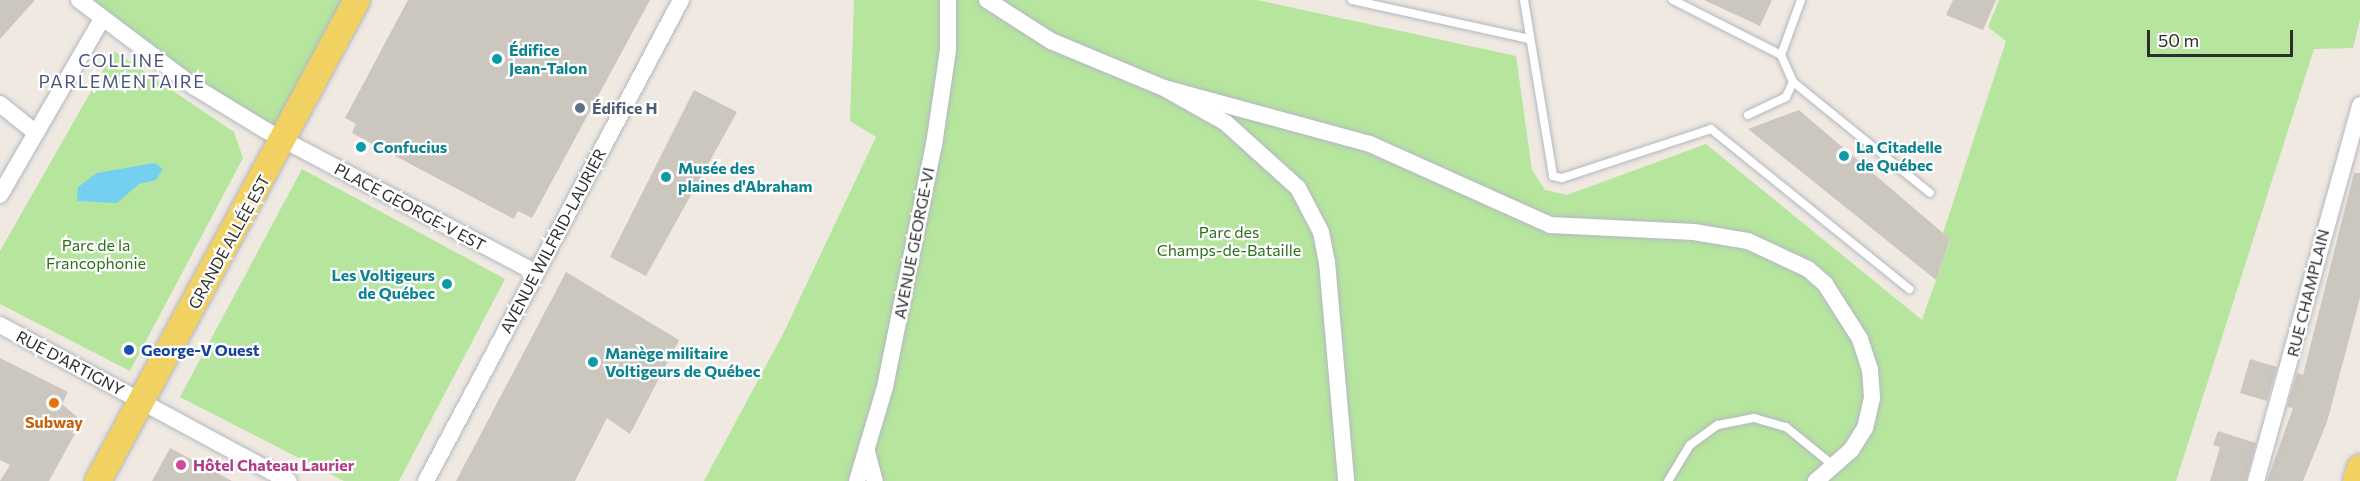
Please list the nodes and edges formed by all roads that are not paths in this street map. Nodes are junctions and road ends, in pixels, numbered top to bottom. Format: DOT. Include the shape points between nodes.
graph roads {
  1 [pos="79,0"];
  2 [pos="357,0"];
  3 [pos="681,0"];
  4 [pos="948,0"];
  5 [pos="987,0"];
  6 [pos="1352,0"];
  7 [pos="1524,0"];
  8 [pos="1673,0"];
  9 [pos="1801,0"];
  10 [pos="102,21"];
  11 [pos="1529,39"];
  12 [pos="1781,55"];
  13 [pos="1793,82"];
  14 [pos="1164,88"];
  15 [pos="0,104"];
  16 [pos="2360,105"];
  17 [pos="1748,115"];
  18 [pos="35,132"];
  19 [pos="285,140"];
  20 [pos="1930,193"];
  21 [pos="0,195"];
  22 [pos="536,273"];
  23 [pos="1909,289"];
  24 [pos="0,325"];
  25 [pos="140,400"];
  26 [pos="867,452"];
  27 [pos="1834,467"];
  28 [pos="2360,468"];
  29 [pos="98,481"];
  30 [pos="288,481"];
  31 [pos="426,481"];
  32 [pos="857,481"];
  33 [pos="875,481"];
  34 [pos="1346,481"];
  35 [pos="1668,481"];
  36 [pos="1816,481"];
  37 [pos="2256,481"];
  38 [pos="2356,481"];
  1 -- 10 [label="street, PLACE GEORGE-V EST"];
  2 -- 19 [label="main road, GRANDE ALLÉE EST"];
  3 -- 22 [label="street, AVENUE WILFRID-LAURIER"];
  4 -- 26 [label="street, AVENUE GEORGE-VI" via="948,50 934,145"];
  5 -- 14 [label="street" via="1051,40"];
  6 -- 11 [label="lane"];
  7 -- 11 [label="lane"];
  8 -- 12 [label="lane"];
  9 -- 12 [label="lane"];
  10 -- 18 [label="street"];
  10 -- 19 [label="street, PLACE GEORGE-V EST" via="193,86"];
  11 -- 23 [label="lane" via="1553,176 1562,178 1711,129"];
  12 -- 13 [label="lane"];
  13 -- 17 [label="lane" via="1786,97"];
  13 -- 20 [label="lane"];
  14 -- 27 [label="street" via="1370,144 1550,225 1694,232 1782,254 1825,284 1849,318 1870,369 1865,428"];
  14 -- 34 [label="street" via="1256,144 1313,211 1327,262"];
  15 -- 18 [label="street"];
  16 -- 37 [label="street, RUE CHAMPLAIN"];
  18 -- 21 [label="street"];
  19 -- 22 [label="street, PLACE GEORGE-V EST"];
  19 -- 25 [label="main road, GRANDE ALLÉE EST"];
  22 -- 31 [label="street, AVENUE WILFRID-LAURIER"];
  24 -- 25 [label="street, RUE D'ARTIGNY"];
  25 -- 29 [label="main road, GRANDE ALLÉE EST"];
  25 -- 30 [label="street, RUE D'ARTIGNY"];
  26 -- 32 [label="street, AVENUE GEORGE-VI"];
  26 -- 33 [label="street"];
  27 -- 35 [label="lane" via="1786,427 1754,418 1718,425 1690,445"];
  27 -- 36 [label="street"];
  28 -- 38 [label="main road"];
}
